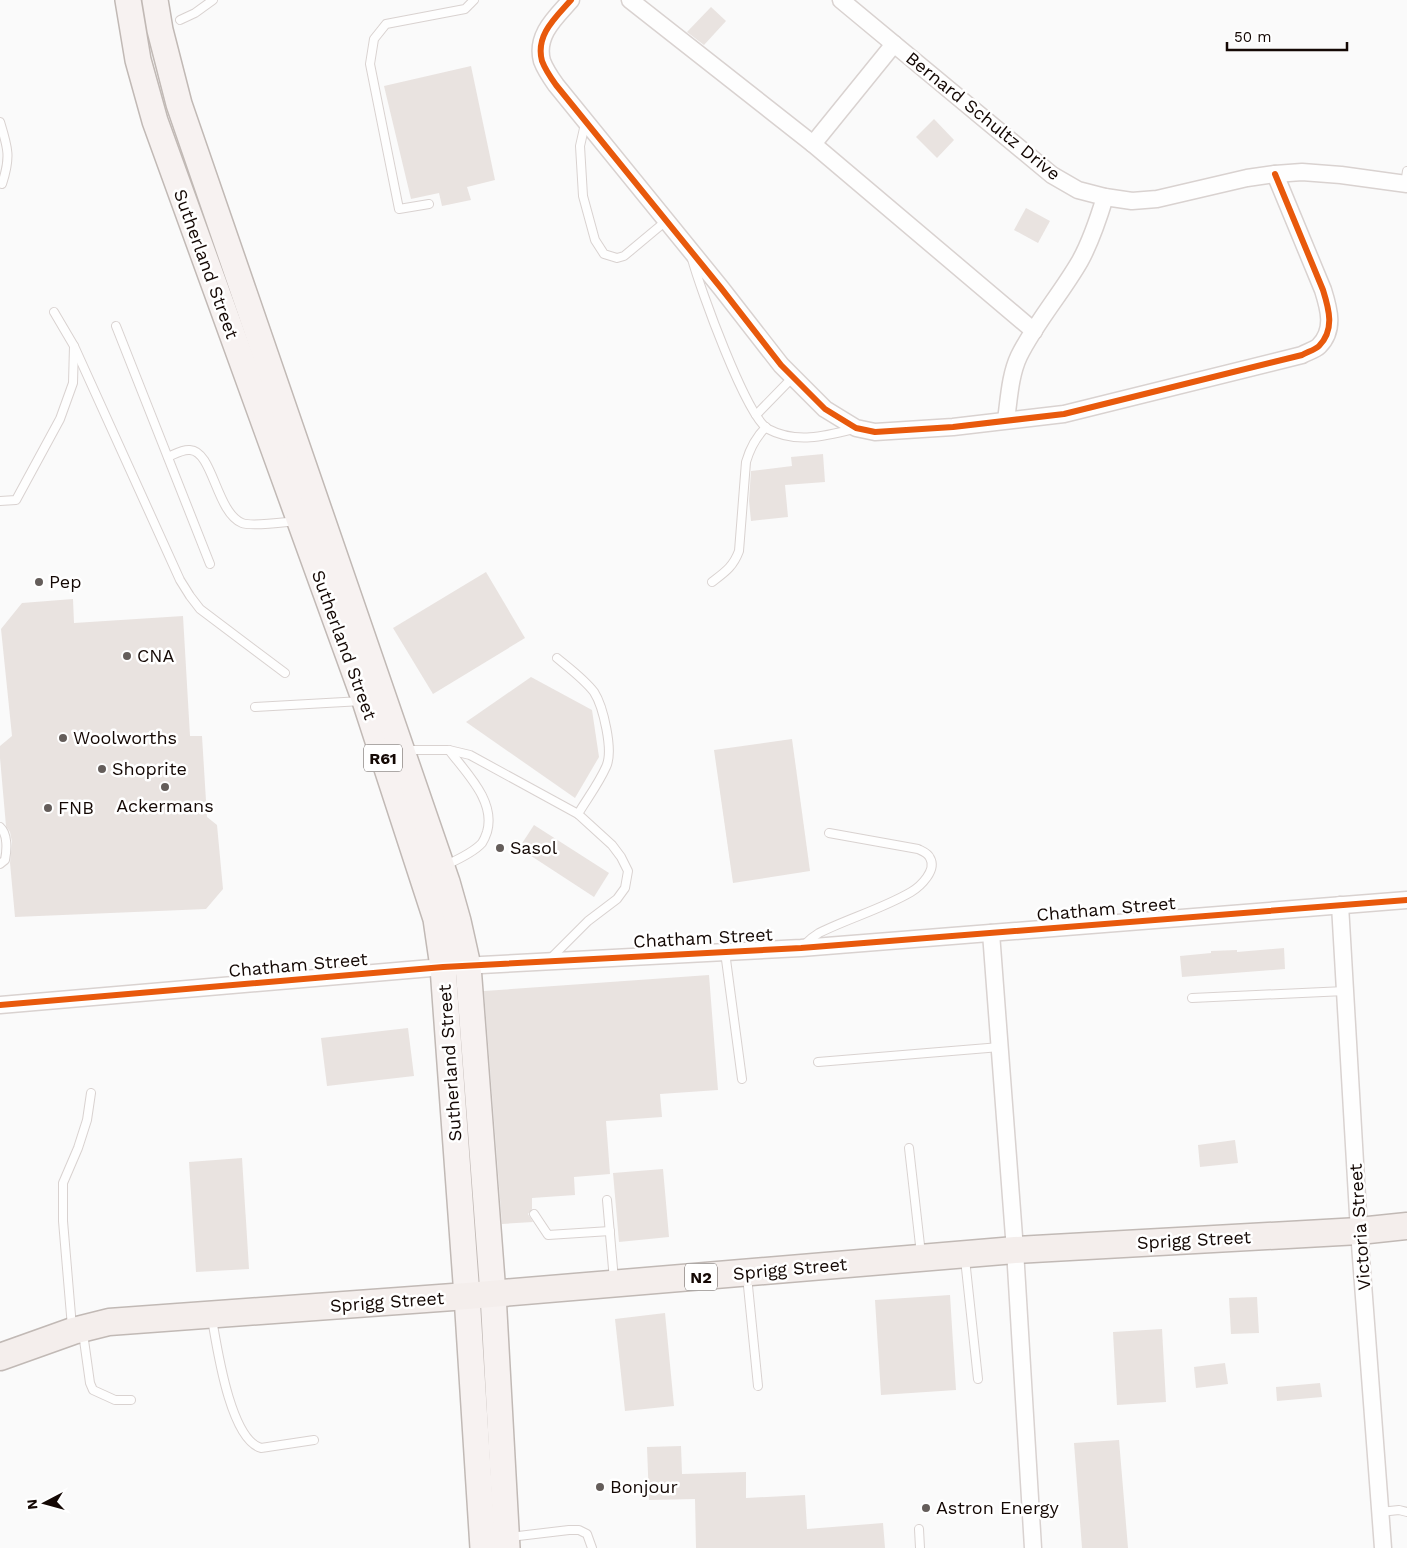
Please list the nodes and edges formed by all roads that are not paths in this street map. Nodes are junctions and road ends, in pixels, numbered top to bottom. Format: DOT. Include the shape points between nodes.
graph roads {
  1 [pos="128,0"];
  2 [pos="155,0"];
  3 [pos="213,0"];
  4 [pos="474,0"];
  5 [pos="630,0"];
  6 [pos="841,0"];
  7 [pos="565,2"];
  8 [pos="180,20"];
  9 [pos="894,44"];
  10 [pos="0,122"];
  11 [pos="586,122"];
  12 [pos="813,144"];
  13 [pos="1275,174"];
  14 [pos="1406,180"];
  15 [pos="2,184"];
  16 [pos="1106,197"];
  17 [pos="429,204"];
  18 [pos="666,221"];
  19 [pos="690,252"];
  20 [pos="54,312"];
  21 [pos="116,326"];
  22 [pos="1034,331"];
  23 [pos="74,346"];
  24 [pos="793,377"];
  25 [pos="756,415"];
  26 [pos="1006,420"];
  27 [pos="766,428"];
  28 [pos="856,428"];
  29 [pos="168,457"];
  30 [pos="0,501"];
  31 [pos="299,520"];
  32 [pos="210,564"];
  33 [pos="712,582"];
  34 [pos="557,658"];
  35 [pos="286,673"];
  36 [pos="374,700"];
  37 [pos="255,707"];
  38 [pos="449,750"];
  39 [pos="392,752"];
  40 [pos="578,814"];
  41 [pos="0,826"];
  42 [pos="829,833"];
  43 [pos="0,864"];
  44 [pos="442,867"];
  45 [pos="1407,900"];
  46 [pos="1340,905"];
  47 [pos="991,933"];
  48 [pos="801,948"];
  49 [pos="725,952"];
  50 [pos="547,962"];
  51 [pos="468,966"];
  52 [pos="443,967"];
  53 [pos="1345,991"];
  54 [pos="1192,998"];
  55 [pos="0,1005"];
  56 [pos="1000,1047"];
  57 [pos="818,1062"];
  58 [pos="742,1079"];
  59 [pos="91,1093"];
  60 [pos="909,1148"];
  61 [pos="607,1200"];
  62 [pos="534,1214"];
  63 [pos="1407,1226"];
  64 [pos="610,1231"];
  65 [pos="1359,1231"];
  66 [pos="1015,1250"];
  67 [pos="964,1255"];
  68 [pos="921,1258"];
  69 [pos="747,1273"];
  70 [pos="614,1284"];
  71 [pos="493,1294"];
  72 [pos="467,1296"];
  73 [pos="211,1314"];
  74 [pos="78,1330"];
  75 [pos="0,1357"];
  76 [pos="978,1379"];
  77 [pos="758,1386"];
  78 [pos="131,1400"];
  79 [pos="314,1440"];
  80 [pos="1380,1512"];
  81 [pos="1407,1512"];
  82 [pos="919,1529"];
  83 [pos="507,1543"];
  84 [pos="482,1548"];
  85 [pos="592,1548"];
  86 [pos="920,1548"];
  87 [pos="1033,1548"];
  88 [pos="1383,1548"];
  1 -- 31 [label="main road, Sutherland Street / R61" via="138,60 155,121"];
  2 -- 36 [label="main road, Sutherland Street / R61" via="179,104"];
  3 -- 8 [label="lane"];
  4 -- 17 [label="lane" via="465,9 386,24 374,39 370,64 399,209"];
  5 -- 12 [label="street"];
  6 -- 9 [label="street, Bernard Schultz Drive"];
  7 -- 11 [label="street" via="546,29 541,46 542,61 556,85"];
  9 -- 12 [label="street"];
  9 -- 16 [label="street, Bernard Schultz Drive" via="1052,174 1078,190"];
  10 -- 15 [label="lane" via="8,146"];
  11 -- 18 [label="street"];
  11 -- 18 [label="lane" via="580,146 583,196 595,240 604,254 617,258 624,256"];
  12 -- 22 [label="street"];
  13 -- 14 [label="street, Bernard Schultz Drive" via="1312,173"];
  13 -- 16 [label="street, Bernard Schultz Drive" via="1157,199 1132,201"];
  13 -- 26 [label="street" via="1329,310 1330,326 1318,347 1302,355 1064,414"];
  16 -- 22 [label="street" via="1092,239"];
  18 -- 19 [label="street"];
  19 -- 24 [label="street"];
  19 -- 25 [label="lane" via="715,325"];
  20 -- 23 [label="lane"];
  21 -- 29 [label="lane"];
  22 -- 26 [label="street" via="1019,357 1012,379"];
  23 -- 30 [label="lane" via="73,383 60,419 16,500"];
  23 -- 35 [label="lane" via="190,596 200,609"];
  24 -- 25 [label="lane"];
  24 -- 28 [label="street" via="826,409"];
  25 -- 27 [label="lane"];
  26 -- 28 [label="street" via="875,432"];
  27 -- 28 [label="lane" via="778,434 805,438"];
  27 -- 33 [label="lane" via="756,437 746,462 739,551 727,571"];
  29 -- 31 [label="lane" via="186,450 197,451 207,465 227,510 244,524"];
  29 -- 32 [label="lane"];
  31 -- 36 [label="main road, Sutherland Street / R61"];
  34 -- 40 [label="lane" via="595,693 609,752 607,766"];
  36 -- 37 [label="lane"];
  36 -- 39 [label="main road, Sutherland Street / R61"];
  38 -- 39 [label="lane"];
  38 -- 40 [label="lane" via="470,755"];
  38 -- 44 [label="lane" via="486,804 489,824 482,842"];
  39 -- 44 [label="main road, Sutherland Street / R61"];
  39 -- 52 [label="main road, Sutherland Street / R61" via="436,919"];
  40 -- 50 [label="lane" via="622,857 628,871 625,888"];
  41 -- 43 [label="lane" via="4,830 6,849 5,860"];
  42 -- 48 [label="lane" via="918,849 930,857 931,871 912,891 819,933"];
  44 -- 51 [label="main road, Sutherland Street / R61"];
  45 -- 46 [label="street, Chatham Street"];
  46 -- 47 [label="street, Chatham Street"];
  46 -- 53 [label="street, Victoria Street"];
  47 -- 48 [label="street, Chatham Street"];
  47 -- 56 [label="street"];
  48 -- 49 [label="street, Chatham Street"];
  49 -- 50 [label="street, Chatham Street"];
  49 -- 58 [label="lane"];
  50 -- 51 [label="street, Chatham Street"];
  51 -- 52 [label="street, Chatham Street"];
  51 -- 71 [label="main road, Sutherland Street / R61"];
  52 -- 55 [label="street, Chatham Street"];
  52 -- 72 [label="main road, Sutherland Street / R61"];
  53 -- 54 [label="lane"];
  53 -- 65 [label="street, Victoria Street"];
  56 -- 57 [label="lane"];
  56 -- 66 [label="street"];
  59 -- 74 [label="lane" via="87,1120 63,1183 63,1231"];
  60 -- 68 [label="lane"];
  61 -- 64 [label="lane"];
  62 -- 64 [label="lane" via="548,1235"];
  63 -- 65 [label="highway, Sprigg Street / N2"];
  64 -- 70 [label="lane"];
  65 -- 66 [label="highway, Sprigg Street / N2"];
  65 -- 80 [label="street, Victoria Street"];
  66 -- 67 [label="highway, Sprigg Street / N2"];
  66 -- 87 [label="street"];
  67 -- 68 [label="highway, Sprigg Street / N2"];
  67 -- 76 [label="lane"];
  68 -- 69 [label="highway, Sprigg Street / N2"];
  69 -- 70 [label="highway, Sprigg Street / N2"];
  69 -- 77 [label="lane"];
  70 -- 71 [label="highway, Sprigg Street / N2"];
  71 -- 72 [label="highway, Sprigg Street / N2"];
  71 -- 83 [label="main road, Sutherland Street / R61"];
  72 -- 73 [label="highway, Sprigg Street / N2"];
  72 -- 84 [label="main road, Sutherland Street / R61"];
  73 -- 74 [label="highway, Sprigg Street / N2" via="109,1322"];
  73 -- 79 [label="lane" via="228,1395 249,1440 261,1448"];
  74 -- 75 [label="highway, Sprigg Street / N2"];
  74 -- 78 [label="lane" via="93,1390 116,1400"];
  80 -- 81 [label="lane"];
  80 -- 88 [label="street, Victoria Street"];
  82 -- 86 [label="lane"];
  83 -- 85 [label="lane" via="579,1530 587,1534"];
}
